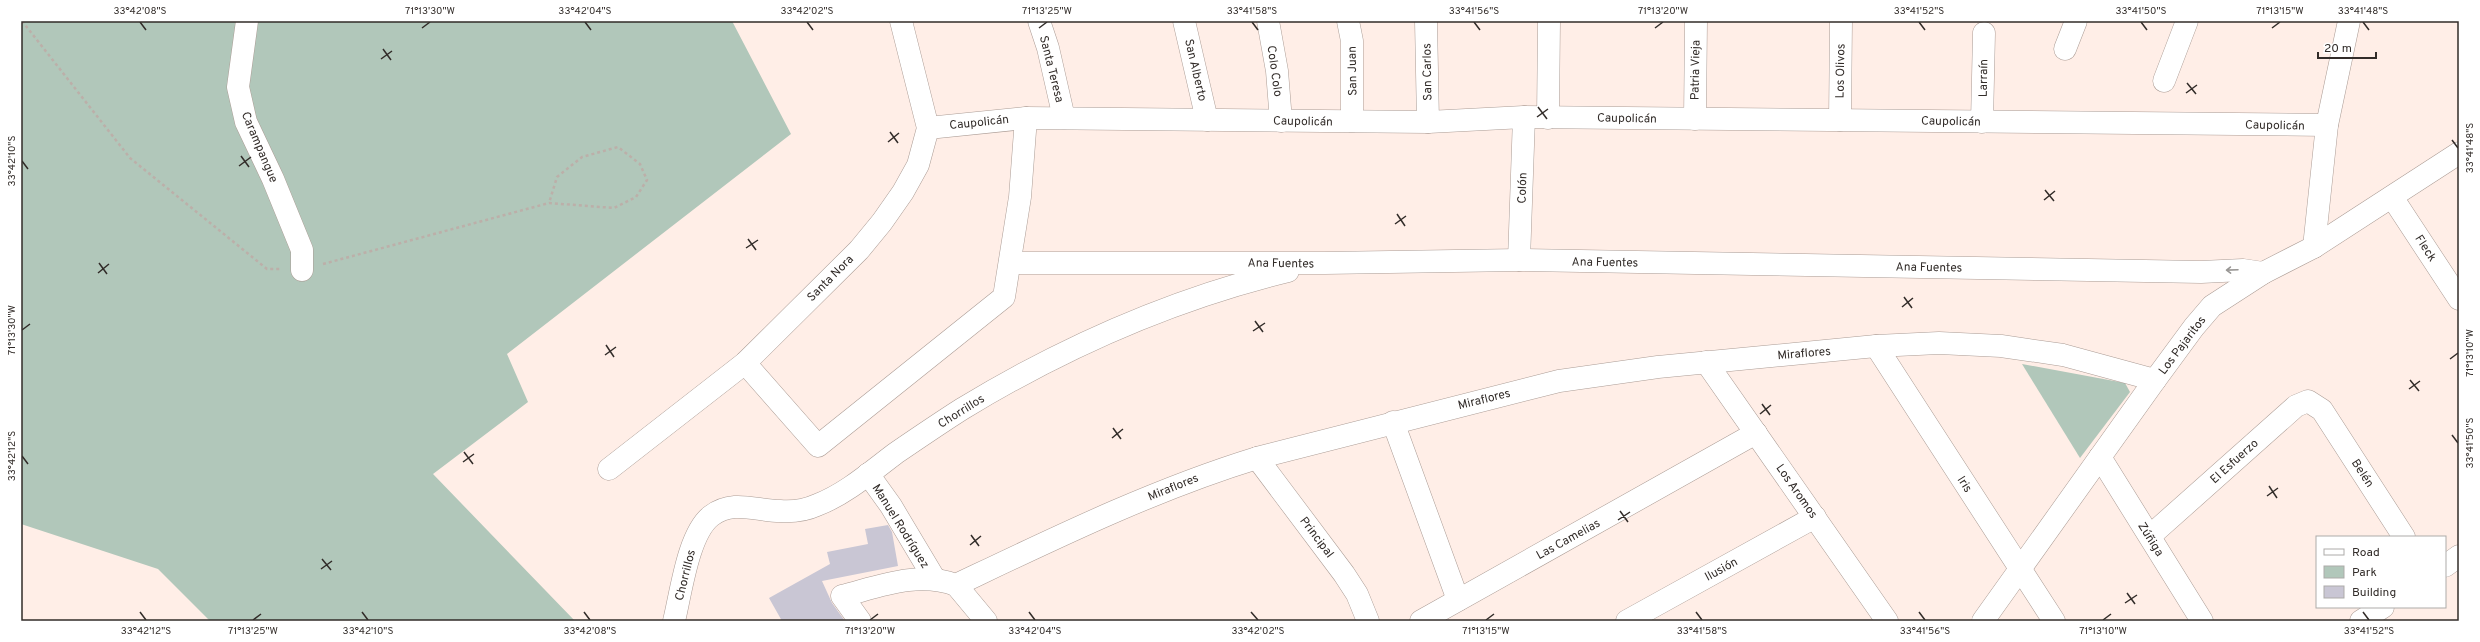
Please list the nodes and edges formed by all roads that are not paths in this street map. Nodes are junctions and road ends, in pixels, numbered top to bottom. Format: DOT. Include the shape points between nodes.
graph roads {
  1 [pos="247,21"];
  2 [pos="901,21"];
  3 [pos="1039,21"];
  4 [pos="1184,21"];
  5 [pos="1268,21"];
  6 [pos="1348,21"];
  7 [pos="1426,21"];
  8 [pos="1549,21"];
  9 [pos="1696,21"];
  10 [pos="1841,21"];
  11 [pos="2076,21"];
  12 [pos="2187,21"];
  13 [pos="2349,21"];
  14 [pos="1984,33"];
  15 [pos="2065,49"];
  16 [pos="2164,81"];
  17 [pos="1524,116"];
  18 [pos="1026,118"];
  19 [pos="1064,118"];
  20 [pos="1548,118"];
  21 [pos="1695,119"];
  22 [pos="1207,120"];
  23 [pos="1840,120"];
  24 [pos="1281,121"];
  25 [pos="1352,121"];
  26 [pos="1428,122"];
  27 [pos="1982,122"];
  28 [pos="2327,125"];
  29 [pos="928,128"];
  30 [pos="2459,153"];
  31 [pos="2392,198"];
  32 [pos="2314,247"];
  33 [pos="1519,260"];
  34 [pos="1010,262"];
  35 [pos="1325,263"];
  36 [pos="302,270"];
  37 [pos="2201,272"];
  38 [pos="2263,273"];
  39 [pos="2224,297"];
  40 [pos="2459,299"];
  41 [pos="1876,346"];
  42 [pos="1706,362"];
  43 [pos="745,363"];
  44 [pos="2155,380"];
  45 [pos="2322,410"];
  46 [pos="1392,422"];
  47 [pos="1756,433"];
  48 [pos="2100,457"];
  49 [pos="1257,458"];
  50 [pos="609,468"];
  51 [pos="868,474"];
  52 [pos="1815,518"];
  53 [pos="2150,536"];
  54 [pos="2403,536"];
  55 [pos="2459,556"];
  56 [pos="2446,565"];
  57 [pos="2020,569"];
  58 [pos="934,578"];
  59 [pos="956,585"];
  60 [pos="1458,600"];
  61 [pos="2380,608"];
  62 [pos="674,621"];
  63 [pos="860,621"];
  64 [pos="986,621"];
  65 [pos="1368,621"];
  66 [pos="1421,621"];
  67 [pos="1627,621"];
  68 [pos="1887,621"];
  69 [pos="1983,621"];
  70 [pos="2054,621"];
  71 [pos="2202,621"];
  72 [pos="2361,621"];
  1 -- 36 [label="street, Carampangue" via="238,87 246,122 302,250"];
  2 -- 29 [label="street, Santa Nora"];
  3 -- 19 [label="street, Santa Teresa"];
  4 -- 22 [label="street, San Alberto"];
  5 -- 24 [label="street, Colo Colo" via="1277,71"];
  6 -- 25 [label="street, San Juan" via="1352,41"];
  7 -- 26 [label="street, San Carlos"];
  8 -- 20 [label="street"];
  9 -- 21 [label="street, Patria Vieja"];
  10 -- 23 [label="street, Los Olivos"];
  11 -- 15 [label="street"];
  12 -- 16 [label="street"];
  13 -- 28 [label="street"];
  14 -- 27 [label="street, Larraín"];
  17 -- 20 [label="street, Caupolicán"];
  17 -- 26 [label="street, Caupolicán"];
  17 -- 33 [label="street, Colón"];
  18 -- 19 [label="street, Caupolicán"];
  18 -- 29 [label="street, Caupolicán"];
  18 -- 34 [label="street" via="1020,197"];
  19 -- 22 [label="street, Caupolicán"];
  20 -- 21 [label="street, Caupolicán"];
  21 -- 23 [label="street, Caupolicán"];
  22 -- 24 [label="street, Caupolicán"];
  23 -- 27 [label="street, Caupolicán"];
  24 -- 25 [label="street, Caupolicán"];
  25 -- 26 [label="street, Caupolicán"];
  27 -- 28 [label="street, Caupolicán"];
  28 -- 32 [label="street"];
  29 -- 43 [label="street, Santa Nora" via="918,165 882,222 859,250"];
  30 -- 31 [label="street, Los Pajaritos"];
  31 -- 32 [label="street, Los Pajaritos"];
  31 -- 40 [label="street, Fleck"];
  32 -- 38 [label="street, Los Pajaritos"];
  33 -- 35 [label="street, Ana Fuentes"];
  33 -- 37 [label="street, Ana Fuentes"];
  34 -- 35 [label="street, Ana Fuentes"];
  34 -- 43 [label="street" via="1004,297 818,446"];
  35 -- 51 [label="street, Chorrillos" via="1259,278 1196,297 1090,341 962,409"];
  38 -- 37 [label="street, Ana Fuentes, one-way" via="2243,270"];
  37 -- 39 [label="street"];
  38 -- 39 [label="street, Los Pajaritos"];
  39 -- 44 [label="street, Los Pajaritos" via="2202,316"];
  41 -- 42 [label="street, Miraflores"];
  41 -- 44 [label="street, Miraflores" via="1939,343 2009,347 2063,355"];
  41 -- 57 [label="street, Iris"];
  42 -- 46 [label="street, Miraflores" via="1609,372 1559,381"];
  42 -- 47 [label="street, Los Aromos"];
  43 -- 50 [label="street, Santa Nora"];
  44 -- 48 [label="street, Los Pajaritos"];
  45 -- 53 [label="street, El Esfuerzo" via="2308,401 2296,406"];
  45 -- 54 [label="street, Belén"];
  46 -- 49 [label="street, Miraflores"];
  46 -- 60 [label="street"];
  47 -- 52 [label="street, Los Aromos"];
  47 -- 60 [label="street, Las Camelias"];
  48 -- 53 [label="street, Zúñiga"];
  48 -- 57 [label="street, Los Pajaritos"];
  49 -- 59 [label="street, Miraflores" via="1209,473 1149,497"];
  49 -- 65 [label="street, Principal" via="1344,574 1357,594"];
  51 -- 58 [label="street, Manuel Rodríguez" via="911,537"];
  51 -- 62 [label="street, Chorrillos" via="831,498 803,510 780,511 737,506 711,516 700,529 694,543"];
  52 -- 67 [label="street, Ilusión"];
  52 -- 68 [label="street, Los Aromos"];
  53 -- 71 [label="street, Zúñiga"];
  55 -- 56 [label="street"];
  57 -- 69 [label="street, Los Pajaritos"];
  57 -- 70 [label="street, Iris"];
  58 -- 59 [label="street"];
  58 -- 63 [label="street" via="910,578 842,596"];
  59 -- 64 [label="street"];
  60 -- 66 [label="street, Las Camelias"];
  61 -- 72 [label="street"];
}
